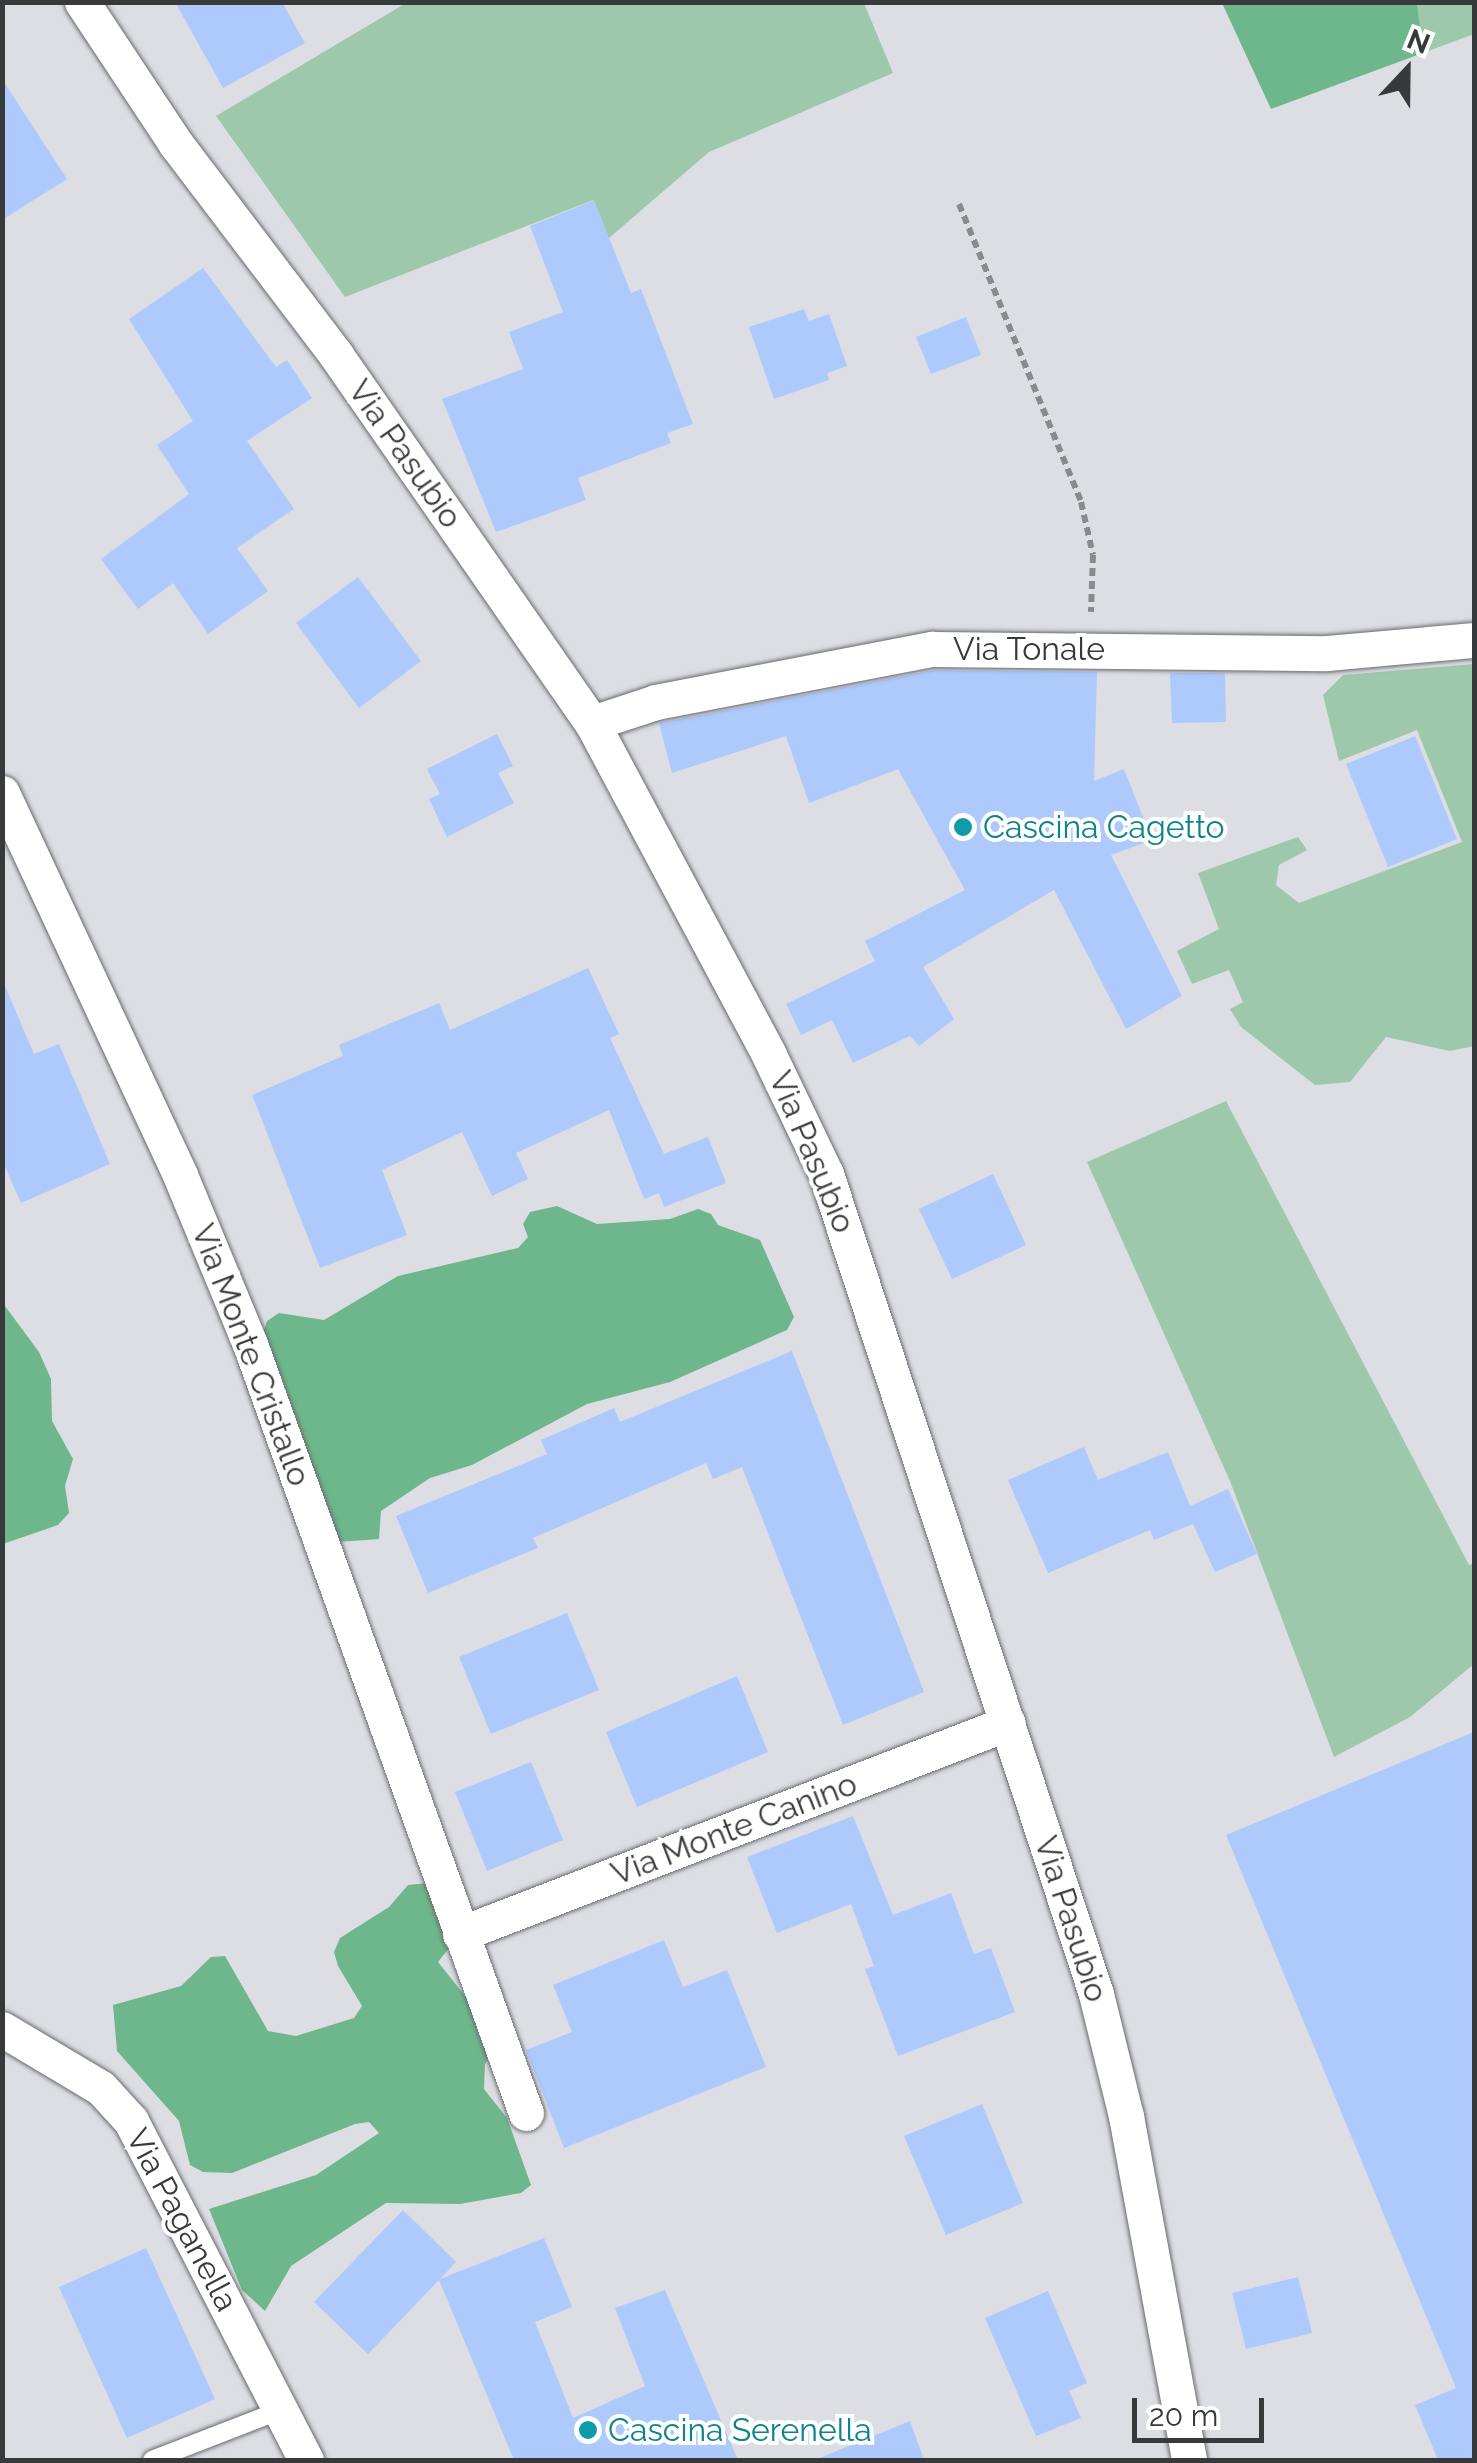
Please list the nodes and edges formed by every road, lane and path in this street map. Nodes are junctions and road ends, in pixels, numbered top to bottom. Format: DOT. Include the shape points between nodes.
graph roads {
  1 [pos="82,2"];
  2 [pos="959,204"];
  3 [pos="1474,640"];
  4 [pos="1089,648"];
  5 [pos="592,723"];
  6 [pos="2,793"];
  7 [pos="1008,1723"];
  8 [pos="460,1934"];
  9 [pos="2,2029"];
  10 [pos="526,2113"];
  11 [pos="281,2410"];
  12 [pos="152,2460"];
  13 [pos="306,2460"];
  14 [pos="1189,2460"];
  1 -- 5 [label="street, Via Pasubio" via="176,144 336,355"];
  2 -- 4 [label="path" via="1081,502 1093,555"];
  3 -- 4 [label="street, Via Tonale" via="1327,654"];
  4 -- 5 [label="street, Via Tonale" via="932,649 851,660 656,702"];
  5 -- 7 [label="street, Via Pasubio" via="770,1054 826,1174"];
  6 -- 8 [label="street, Via Monte Cristallo" via="180,1175 250,1344"];
  7 -- 8 [label="street, Via Monte Canino"];
  7 -- 14 [label="street, Via Pasubio" via="1110,2045"];
  8 -- 10 [label="street, Via Monte Cristallo"];
  9 -- 11 [label="street, Via Paganella" via="101,2088 131,2121"];
  11 -- 12 [label="lane"];
  11 -- 13 [label="street, Via Paganella"];
}
